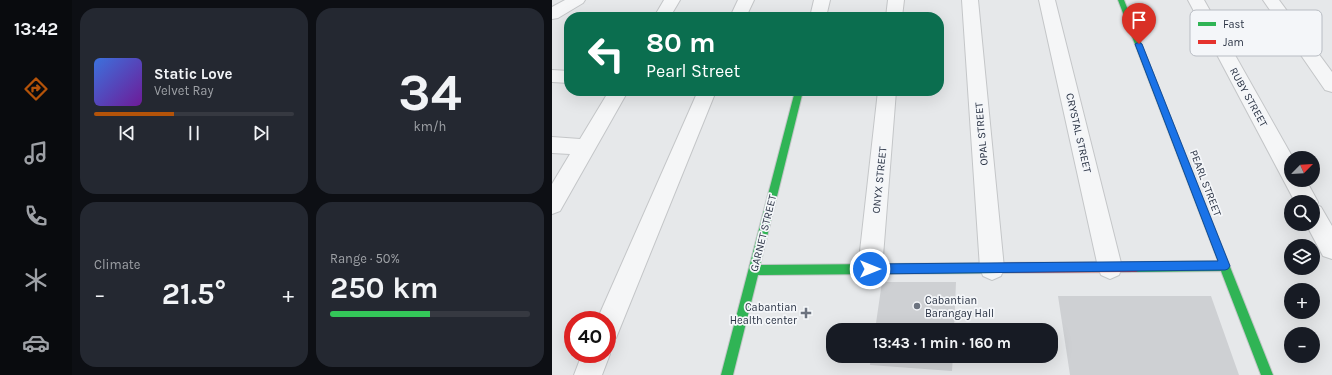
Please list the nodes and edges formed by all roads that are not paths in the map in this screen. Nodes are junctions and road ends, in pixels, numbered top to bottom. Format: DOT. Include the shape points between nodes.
graph roads {
  1 [pos="577,0"];
  2 [pos="672,0"];
  3 [pos="746,0"];
  4 [pos="822,0"];
  5 [pos="896,0"];
  6 [pos="970,0"];
  7 [pos="1047,0"];
  8 [pos="1121,0"];
  9 [pos="1196,0"];
  10 [pos="1271,0"];
  11 [pos="1201,10"];
  12 [pos="1278,10"];
  13 [pos="665,12"];
  14 [pos="740,12"];
  15 [pos="819,12"];
  16 [pos="895,12"];
  17 [pos="552,14"];
  18 [pos="552,18"];
  19 [pos="564,19"];
  20 [pos="1227,56"];
  21 [pos="1311,56"];
  22 [pos="552,76"];
  23 [pos="564,77"];
  24 [pos="1332,85"];
  25 [pos="616,96"];
  26 [pos="705,96"];
  27 [pos="798,96"];
  28 [pos="887,96"];
  29 [pos="552,145"];
  30 [pos="585,148"];
  31 [pos="1284,161"];
  32 [pos="552,204"];
  33 [pos="1320,227"];
  34 [pos="1332,248"];
  35 [pos="1225,266"];
  36 [pos="1110,267"];
  37 [pos="992,268"];
  38 [pos="870,269"];
  39 [pos="754,270"];
  40 [pos="615,311"];
  41 [pos="593,363"];
  42 [pos="588,375"];
  43 [pos="727,375"];
  44 [pos="1267,375"];
  1 -- 17 [label="street"];
  2 -- 13 [label="street"];
  3 -- 14 [label="street"];
  4 -- 15 [label="street"];
  5 -- 16 [label="street"];
  6 -- 37 [label="street, OPAL STREET"];
  7 -- 36 [label="street, CRYSTAL STREET"];
  8 -- 35 [label="street, PEARL STREET"];
  9 -- 11 [label="street, RUBY STREET"];
  10 -- 12 [label="street"];
  18 -- 19 [label="street"];
  20 -- 31 [label="street, RUBY STREET"];
  21 -- 24 [label="street"];
  22 -- 23 [label="street"];
  25 -- 30 [label="street"];
  26 -- 40 [label="street"];
  27 -- 39 [label="street, GARNET STREET"];
  28 -- 38 [label="street, ONYX STREET"];
  29 -- 30 [label="street"];
  30 -- 32 [label="street"];
  33 -- 34 [label="street"];
  35 -- 36 [label="street"];
  35 -- 44 [label="street, PEARL STREET"];
  36 -- 37 [label="street"];
  37 -- 38 [label="street"];
  38 -- 39 [label="street"];
  39 -- 43 [label="street, GARNET STREET"];
  41 -- 42 [label="street"];
}
